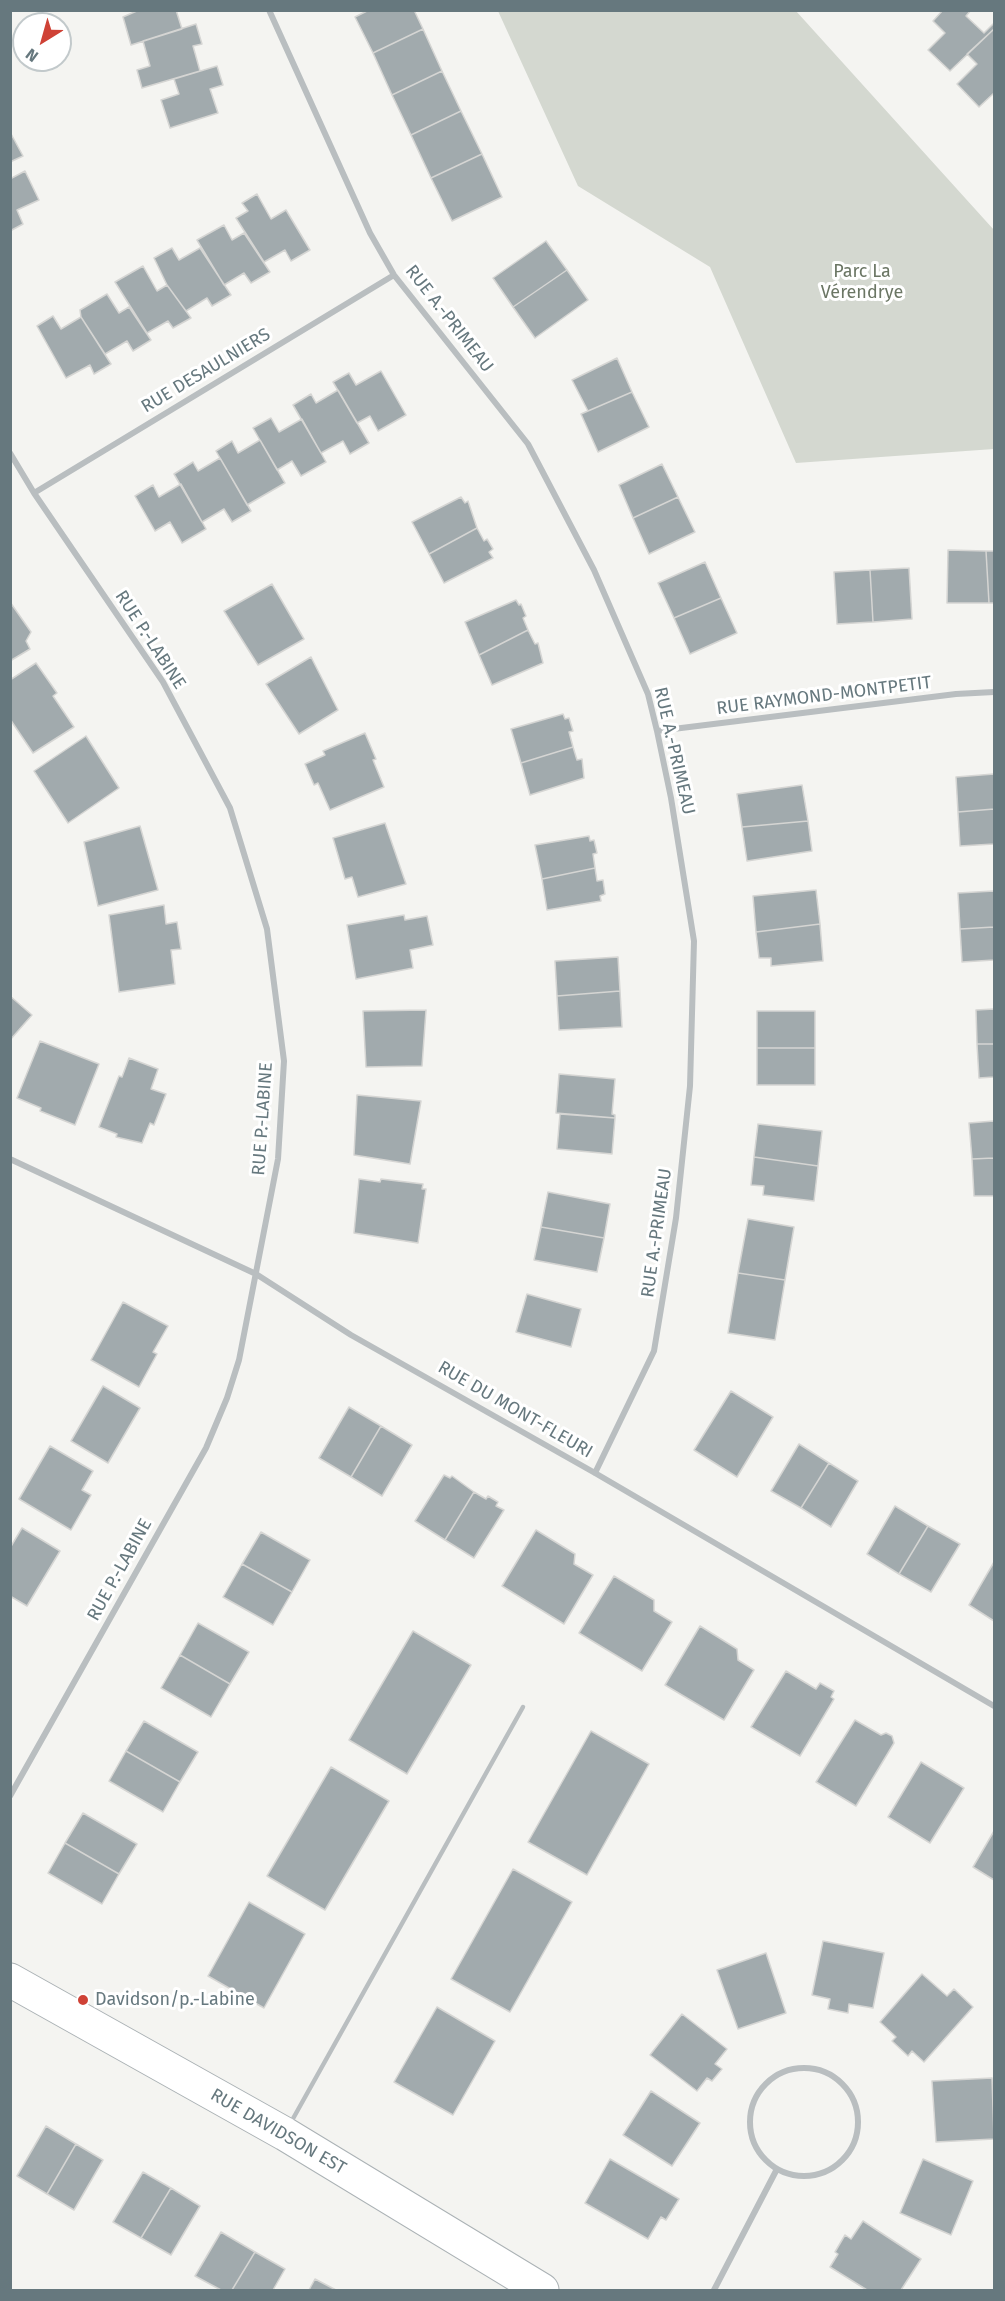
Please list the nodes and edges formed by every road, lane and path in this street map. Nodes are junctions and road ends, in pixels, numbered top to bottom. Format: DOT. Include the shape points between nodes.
graph roads {
  1 [pos="269,10"];
  2 [pos="394,275"];
  3 [pos="10,453"];
  4 [pos="34,493"];
  5 [pos="994,692"];
  6 [pos="657,732"];
  7 [pos="10,1159"];
  8 [pos="256,1274"];
  9 [pos="595,1473"];
  10 [pos="994,1706"];
  11 [pos="522,1707"];
  12 [pos="10,1796"];
  13 [pos="10,1980"];
  14 [pos="285,2134"];
  15 [pos="777,2169"];
  16 [pos="542,2290"];
  17 [pos="714,2290"];
  1 -- 2 [label="street, RUE A.-PRIMEAU" via="370,233"];
  2 -- 4 [label="street, RUE DESAULNIERS"];
  2 -- 6 [label="street, RUE A.-PRIMEAU" via="528,444 594,570 648,694"];
  3 -- 4 [label="street, RUE P.-LABINE"];
  4 -- 8 [label="street, RUE P.-LABINE" via="163,682 230,808 267,929 284,1061 278,1160"];
  5 -- 6 [label="street, RUE RAYMOND-MONTPETIT"];
  6 -- 9 [label="street, RUE A.-PRIMEAU" via="694,941 690,1086 676,1218 654,1351"];
  7 -- 8 [label="street, RUE DU MONT-FLEURI"];
  8 -- 9 [label="street, RUE DU MONT-FLEURI" via="351,1335"];
  8 -- 12 [label="street, RUE P.-LABINE" via="239,1360 206,1448"];
  9 -- 10 [label="street, RUE DU MONT-FLEURI"];
  11 -- 14 [label="lane"];
  13 -- 14 [label="street, RUE DAVIDSON EST"];
  14 -- 16 [label="street, RUE DAVIDSON EST"];
  15 -- 15 [label="street" via="800,2176 818,2175 838,2165 850,2151 858,2131 858,2114 853,2097 830,2074 792,2069 763,2086 752,2105 752,2135 761,2154"];
  15 -- 17 [label="street"];
}
